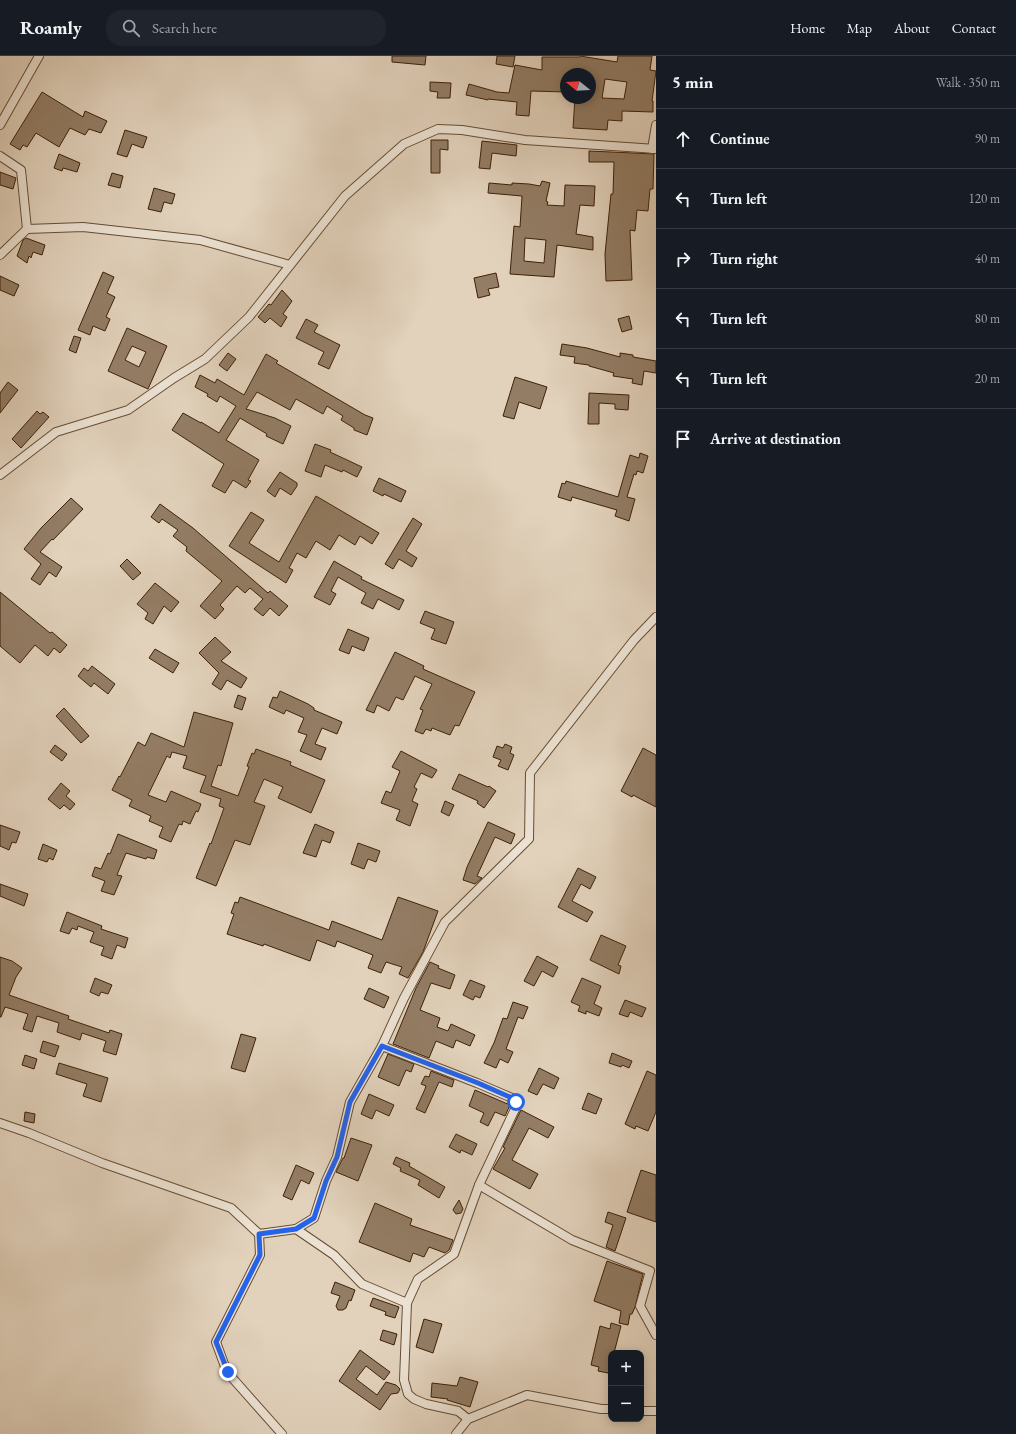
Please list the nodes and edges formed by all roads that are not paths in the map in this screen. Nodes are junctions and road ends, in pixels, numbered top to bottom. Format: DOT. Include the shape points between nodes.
graph roads {
  1 [pos="39,56"];
  2 [pos="0,125"];
  3 [pos="656,125"];
  4 [pos="654,149"];
  5 [pos="0,156"];
  6 [pos="28,229"];
  7 [pos="0,255"];
  8 [pos="290,265"];
  9 [pos="0,475"];
  10 [pos="656,617"];
  11 [pos="382,1046"];
  12 [pos="0,1124"];
  13 [pos="479,1185"];
  14 [pos="296,1229"];
  15 [pos="259,1234"];
  16 [pos="407,1303"];
  17 [pos="656,1336"];
  18 [pos="608,1409"];
  19 [pos="644,1410"];
  20 [pos="656,1411"];
  21 [pos="468,1419"];
  22 [pos="282,1434"];
  23 [pos="456,1434"];
  1 -- 2 [label="street"];
  3 -- 4 [label="street"];
  4 -- 8 [label="street" via="525,140 438,128 404,144 345,196"];
  5 -- 6 [label="street" via="21,170"];
  6 -- 7 [label="street"];
  6 -- 8 [label="street" via="83,227 200,240"];
  8 -- 9 [label="street" via="248,317 205,359 128,410 56,432"];
  10 -- 11 [label="street" via="634,640 530,773 529,839 445,922 404,998"];
  11 -- 13 [label="street" via="478,1083 516,1102 516,1108"];
  11 -- 14 [label="street" via="350,1102 337,1157 314,1218"];
  12 -- 15 [label="street" via="231,1208"];
  13 -- 16 [label="street" via="454,1254 418,1279"];
  13 -- 17 [label="street" via="572,1240 650,1271 640,1306"];
  14 -- 15 [label="street"];
  14 -- 16 [label="street" via="334,1255 362,1284"];
  15 -- 22 [label="street" via="260,1255 216,1342 228,1372"];
  16 -- 21 [label="street" via="404,1380 408,1394 426,1404 458,1411"];
  18 -- 21 [label="street" via="527,1395"];
  19 -- 20 [label="street"];
  21 -- 23 [label="street"];
}
